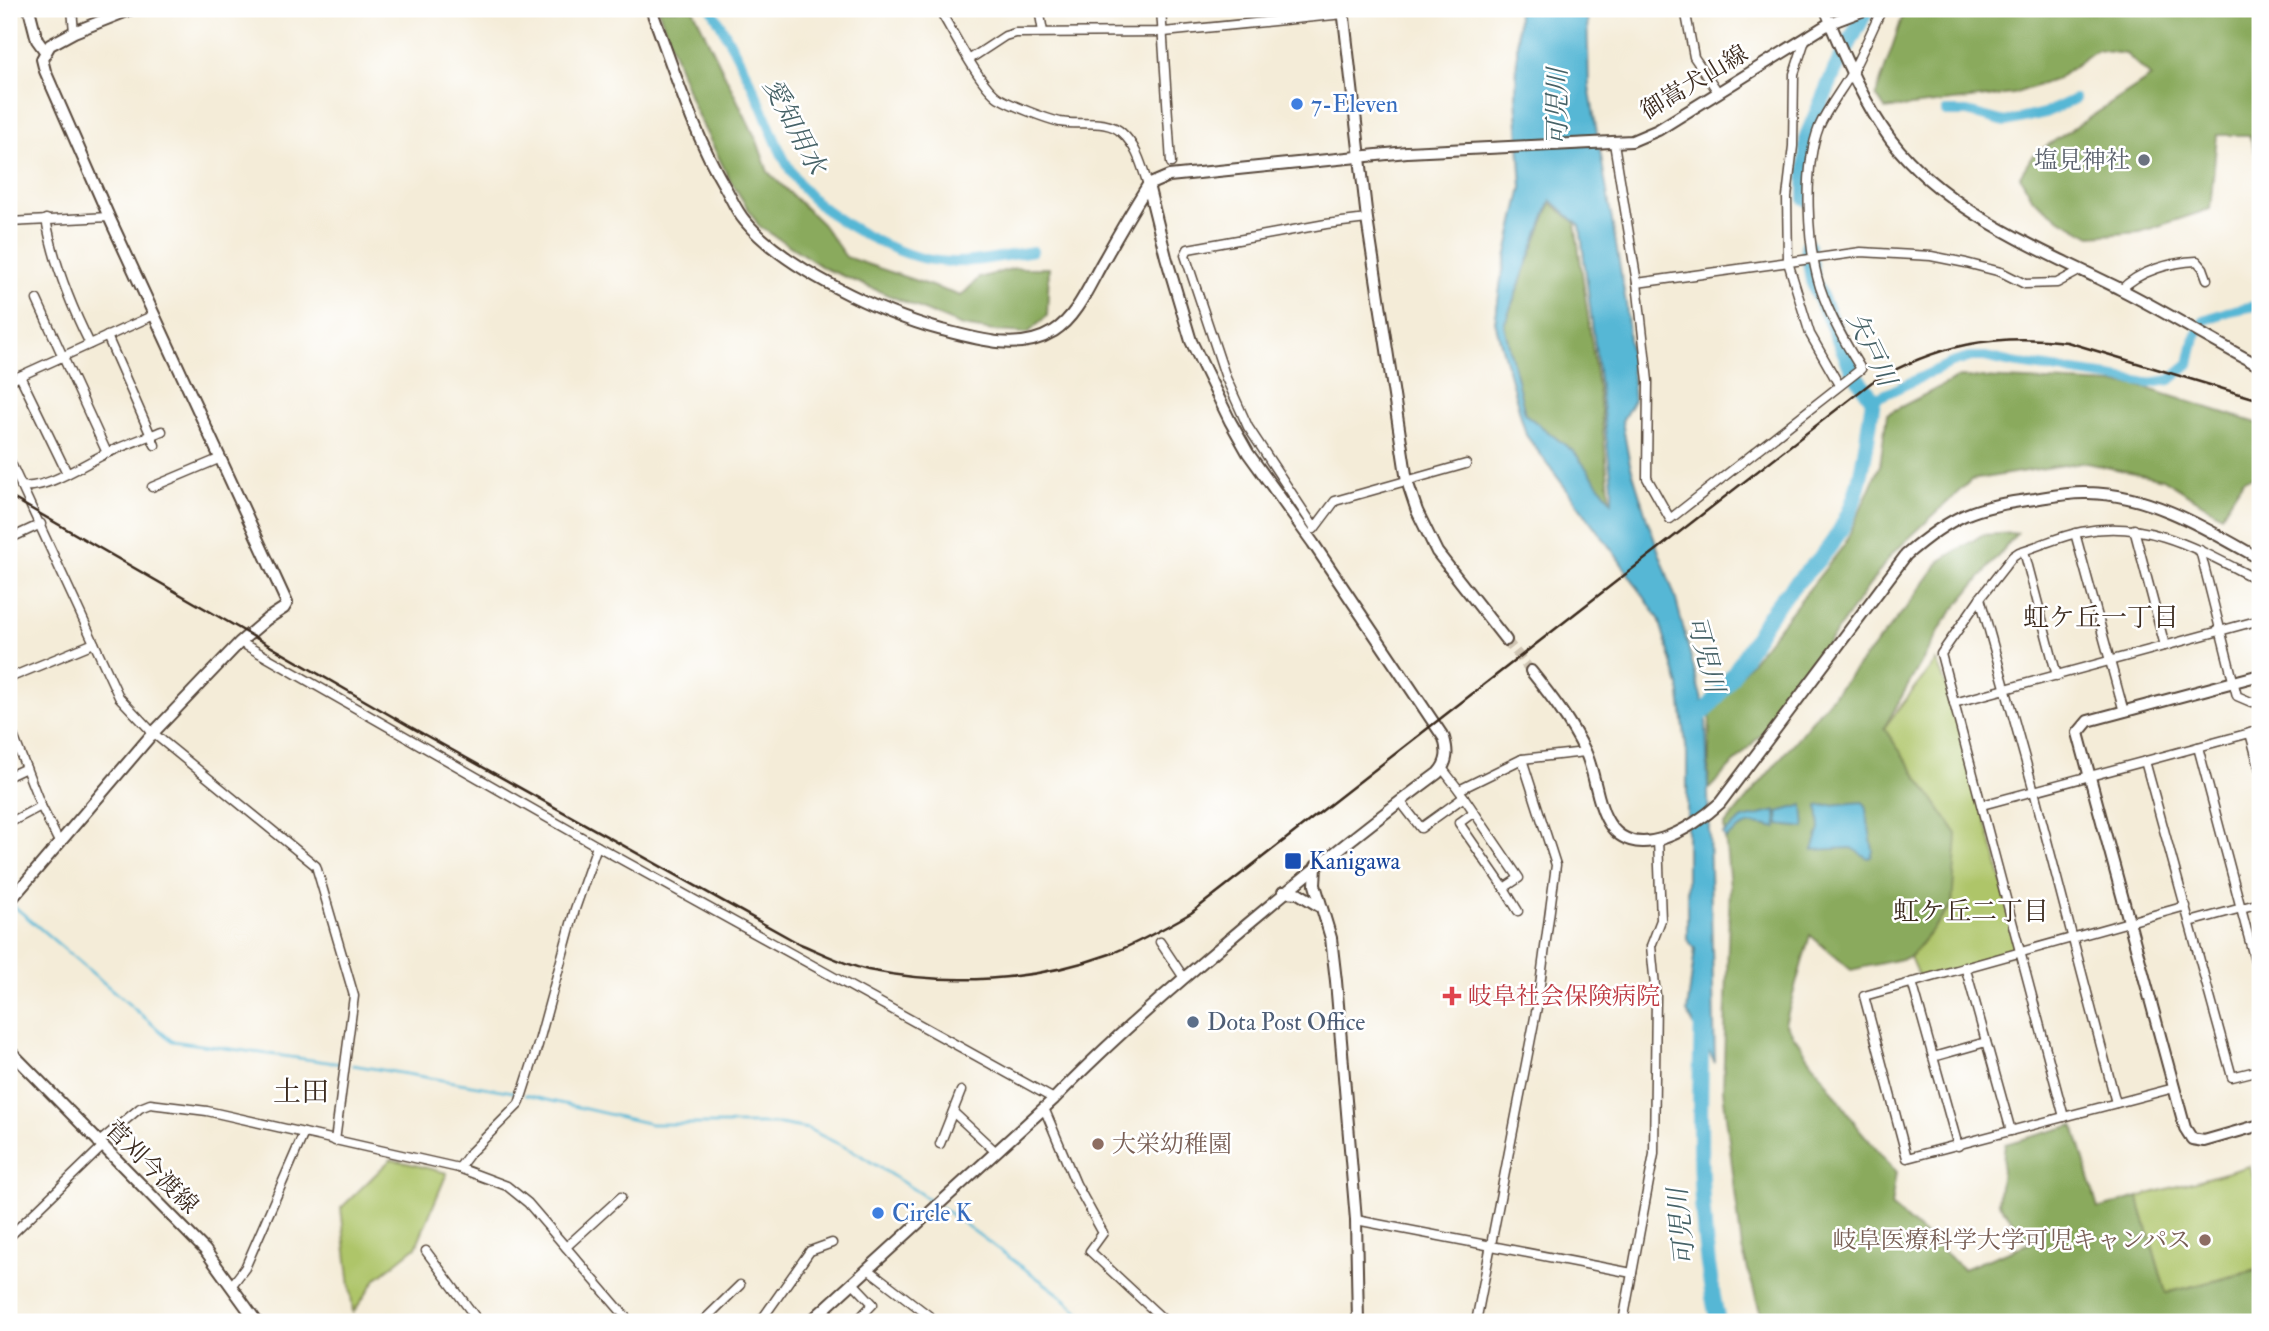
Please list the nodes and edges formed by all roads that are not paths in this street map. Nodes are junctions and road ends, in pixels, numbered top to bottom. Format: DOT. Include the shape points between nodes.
graph roads {
  1 [pos="29,9"];
  2 [pos="72,9"];
  3 [pos="132,9"];
  4 [pos="651,9"];
  5 [pos="939,9"];
  6 [pos="1039,9"];
  7 [pos="1161,9"];
  8 [pos="1685,9"];
  9 [pos="1824,9"];
  10 [pos="1867,9"];
  11 [pos="1882,9"];
  12 [pos="1853,11"];
  13 [pos="1344,12"];
  14 [pos="1829,23"];
  15 [pos="74,32"];
  16 [pos="1043,32"];
  17 [pos="1164,32"];
  18 [pos="1806,37"];
  19 [pos="45,51"];
  20 [pos="970,59"];
  21 [pos="1852,71"];
  22 [pos="1718,92"];
  23 [pos="1611,143"];
  24 [pos="1360,157"];
  25 [pos="1171,163"];
  26 [pos="1148,185"];
  27 [pos="109,217"];
  28 [pos="46,219"];
  29 [pos="1367,219"];
  30 [pos="9,222"];
  31 [pos="1815,257"];
  32 [pos="1790,261"];
  33 [pos="2081,270"];
  34 [pos="2207,279"];
  35 [pos="1637,284"];
  36 [pos="2121,290"];
  37 [pos="37,300"];
  38 [pos="154,315"];
  39 [pos="107,337"];
  40 [pos="90,344"];
  41 [pos="61,357"];
  42 [pos="2260,366"];
  43 [pos="20,376"];
  44 [pos="9,381"];
  45 [pos="1839,385"];
  46 [pos="162,431"];
  47 [pos="151,436"];
  48 [pos="155,444"];
  49 [pos="107,453"];
  50 [pos="221,458"];
  51 [pos="9,459"];
  52 [pos="1466,464"];
  53 [pos="67,473"];
  54 [pos="1407,481"];
  55 [pos="21,486"];
  56 [pos="152,487"];
  57 [pos="41,524"];
  58 [pos="1314,527"];
  59 [pos="2134,529"];
  60 [pos="2075,533"];
  61 [pos="10,536"];
  62 [pos="1313,542"];
  63 [pos="2024,551"];
  64 [pos="2200,551"];
  65 [pos="2260,559"];
  66 [pos="2260,581"];
  67 [pos="1980,597"];
  68 [pos="2260,620"];
  69 [pos="2220,631"];
  70 [pos="1506,640"];
  71 [pos="240,642"];
  72 [pos="94,643"];
  73 [pos="2165,646"];
  74 [pos="2110,661"];
  75 [pos="1531,671"];
  76 [pos="2057,676"];
  77 [pos="2260,676"];
  78 [pos="9,678"];
  79 [pos="2234,683"];
  80 [pos="2006,689"];
  81 [pos="2260,702"];
  82 [pos="1954,704"];
  83 [pos="2124,712"];
  84 [pos="9,725"];
  85 [pos="2260,729"];
  86 [pos="153,733"];
  87 [pos="2250,733"];
  88 [pos="11,738"];
  89 [pos="2198,747"];
  90 [pos="1585,752"];
  91 [pos="1522,759"];
  92 [pos="2145,761"];
  93 [pos="26,768"];
  94 [pos="1442,768"];
  95 [pos="2260,769"];
  96 [pos="9,776"];
  97 [pos="2090,776"];
  98 [pos="2034,791"];
  99 [pos="1462,794"];
  100 [pos="1400,801"];
  101 [pos="1982,805"];
  102 [pos="41,806"];
  103 [pos="1474,812"];
  104 [pos="9,823"];
  105 [pos="1658,839"];
  106 [pos="59,842"];
  107 [pos="597,846"];
  108 [pos="1316,866"];
  109 [pos="1504,888"];
  110 [pos="1283,892"];
  111 [pos="9,902"];
  112 [pos="2260,903"];
  113 [pos="1319,906"];
  114 [pos="2186,906"];
  115 [pos="2242,908"];
  116 [pos="1518,911"];
  117 [pos="2129,921"];
  118 [pos="2190,922"];
  119 [pos="2073,937"];
  120 [pos="1160,942"];
  121 [pos="2021,951"];
  122 [pos="1965,966"];
  123 [pos="1184,978"];
  124 [pos="2260,980"];
  125 [pos="1912,982"];
  126 [pos="1986,1042"];
  127 [pos="9,1050"];
  128 [pos="1933,1057"];
  129 [pos="2260,1070"];
  130 [pos="2174,1088"];
  131 [pos="961,1091"];
  132 [pos="1054,1099"];
  133 [pos="2116,1103"];
  134 [pos="1044,1108"];
  135 [pos="953,1112"];
  136 [pos="2064,1117"];
  137 [pos="2260,1125"];
  138 [pos="2011,1132"];
  139 [pos="304,1133"];
  140 [pos="335,1141"];
  141 [pos="940,1144"];
  142 [pos="100,1145"];
  143 [pos="1958,1146"];
  144 [pos="996,1152"];
  145 [pos="458,1168"];
  146 [pos="621,1197"];
  147 [pos="1356,1220"];
  148 [pos="9,1237"];
  149 [pos="832,1243"];
  150 [pos="566,1247"];
  151 [pos="1490,1247"];
  152 [pos="426,1251"];
  153 [pos="868,1269"];
  154 [pos="1632,1273"];
  155 [pos="853,1283"];
  156 [pos="740,1284"];
  157 [pos="232,1285"];
  158 [pos="257,1322"];
  159 [pos="479,1322"];
  160 [pos="630,1322"];
  161 [pos="702,1322"];
  162 [pos="760,1322"];
  163 [pos="810,1322"];
  164 [pos="856,1322"];
  165 [pos="937,1322"];
  166 [pos="1166,1322"];
  167 [pos="1358,1322"];
  168 [pos="1476,1322"];
  169 [pos="1623,1322"];
  1 -- 19 [label="street" via="37,40"];
  2 -- 15 [label="street"];
  3 -- 15 [label="street"];
  4 -- 26 [label="street" via="691,118 743,219 777,250 840,290 921,324 1006,344 1035,341 1056,330 1076,307"];
  5 -- 20 [label="street"];
  6 -- 16 [label="street"];
  7 -- 17 [label="street"];
  8 -- 22 [label="street" via="1694,57"];
  9 -- 14 [label="street"];
  10 -- 12 [label="street, 御嵩犬山線"];
  11 -- 21 [label="street"];
  12 -- 14 [label="street, 御嵩犬山線"];
  13 -- 17 [label="street"];
  13 -- 24 [label="street"];
  14 -- 18 [label="street, 御嵩犬山線"];
  14 -- 21 [label="street"];
  15 -- 19 [label="street"];
  16 -- 17 [label="street"];
  16 -- 20 [label="street" via="1005,36"];
  17 -- 25 [label="street"];
  18 -- 22 [label="street, 御嵩犬山線"];
  18 -- 32 [label="street" via="1794,74 1787,197"];
  19 -- 27 [label="street" via="45,71"];
  20 -- 26 [label="street" via="999,98 1062,123 1107,125 1119,130 1138,156"];
  21 -- 31 [label="street" via="1820,125 1814,145 1809,206"];
  21 -- 33 [label="street" via="1892,141 1918,169 1989,224"];
  22 -- 23 [label="street, 御嵩犬山線" via="1649,135"];
  23 -- 24 [label="street, 御嵩犬山線"];
  23 -- 35 [label="street"];
  24 -- 26 [label="street, 御嵩犬山線" via="1169,176"];
  24 -- 29 [label="street"];
  26 -- 62 [label="street" via="1191,341 1248,453"];
  27 -- 28 [label="street"];
  27 -- 38 [label="street"];
  28 -- 30 [label="street"];
  28 -- 40 [label="street" via="66,292"];
  29 -- 54 [label="street"];
  29 -- 58 [label="street" via="1188,249 1185,255 1226,378 1248,427"];
  31 -- 32 [label="street"];
  31 -- 33 [label="street" via="1861,252 1931,256 2001,272 2025,284 2057,283"];
  31 -- 45 [label="street" via="1828,307 1861,369"];
  32 -- 35 [label="street"];
  32 -- 45 [label="street" via="1810,334"];
  33 -- 36 [label="street"];
  34 -- 36 [label="street" via="2197,261 2190,261 2155,270"];
  35 -- 45 [label="street" via="1648,381 1647,478 1670,519"];
  36 -- 42 [label="street"];
  37 -- 41 [label="street"];
  38 -- 39 [label="street"];
  38 -- 50 [label="street"];
  39 -- 40 [label="street"];
  39 -- 47 [label="street"];
  40 -- 41 [label="street"];
  41 -- 43 [label="street"];
  41 -- 49 [label="street"];
  43 -- 44 [label="street"];
  43 -- 53 [label="street"];
  46 -- 47 [label="street"];
  47 -- 48 [label="street"];
  47 -- 49 [label="street"];
  49 -- 53 [label="street"];
  50 -- 56 [label="street"];
  50 -- 71 [label="street" via="287,603"];
  51 -- 55 [label="street"];
  52 -- 54 [label="street"];
  53 -- 55 [label="street" via="46,483"];
  54 -- 58 [label="street" via="1335,501"];
  54 -- 70 [label="street" via="1437,552"];
  55 -- 57 [label="street"];
  57 -- 61 [label="street"];
  57 -- 72 [label="street"];
  58 -- 62 [label="street"];
  59 -- 60 [label="street"];
  59 -- 64 [label="street"];
  59 -- 73 [label="street"];
  60 -- 63 [label="street"];
  60 -- 74 [label="street"];
  62 -- 94 [label="street" via="1444,738 1448,749"];
  63 -- 67 [label="street" via="2013,556"];
  63 -- 76 [label="street"];
  64 -- 66 [label="street"];
  64 -- 69 [label="street"];
  65 -- 105 [label="street" via="2194,522 2110,495 2086,493 2003,502 1962,514 1906,555 1742,776 1704,817 1677,834"];
  67 -- 80 [label="street"];
  67 -- 82 [label="street" via="1941,654"];
  68 -- 69 [label="street"];
  69 -- 73 [label="street"];
  69 -- 79 [label="street"];
  71 -- 86 [label="street"];
  71 -- 107 [label="street"];
  72 -- 78 [label="street"];
  72 -- 86 [label="street" via="120,697"];
  73 -- 74 [label="street"];
  74 -- 76 [label="street"];
  74 -- 83 [label="street"];
  75 -- 90 [label="street" via="1563,712"];
  76 -- 80 [label="street"];
  77 -- 79 [label="street"];
  79 -- 81 [label="street" via="2237,696"];
  79 -- 83 [label="street"];
  80 -- 82 [label="street"];
  80 -- 98 [label="street"];
  82 -- 101 [label="street"];
  83 -- 97 [label="street" via="2088,721 2078,733"];
  84 -- 88 [label="street"];
  85 -- 87 [label="street"];
  86 -- 106 [label="street"];
  86 -- 140 [label="street" via="316,866 354,996"];
  87 -- 89 [label="street"];
  87 -- 95 [label="street"];
  88 -- 93 [label="street"];
  89 -- 92 [label="street"];
  89 -- 115 [label="street"];
  90 -- 91 [label="street"];
  90 -- 105 [label="street" via="1606,818 1619,836 1645,842"];
  91 -- 99 [label="street"];
  91 -- 151 [label="street" via="1556,865 1541,984"];
  92 -- 97 [label="street"];
  92 -- 114 [label="street"];
  93 -- 96 [label="street"];
  93 -- 102 [label="street"];
  94 -- 99 [label="street"];
  94 -- 100 [label="street"];
  97 -- 98 [label="street"];
  97 -- 117 [label="street"];
  98 -- 101 [label="street"];
  98 -- 119 [label="street"];
  99 -- 100 [label="street" via="1421,828"];
  99 -- 103 [label="street"];
  100 -- 108 [label="street"];
  101 -- 121 [label="street"];
  102 -- 104 [label="street"];
  102 -- 106 [label="street"];
  103 -- 109 [label="street" via="1518,878"];
  103 -- 109 [label="street" via="1459,822"];
  105 -- 154 [label="street" via="1661,920 1651,946 1656,996 1654,1154"];
  106 -- 111 [label="street"];
  107 -- 132 [label="street"];
  107 -- 145 [label="street" via="519,1104"];
  108 -- 110 [label="street"];
  108 -- 113 [label="street"];
  109 -- 116 [label="street"];
  110 -- 113 [label="street" via="1298,893"];
  110 -- 123 [label="street"];
  112 -- 115 [label="street"];
  113 -- 147 [label="street" via="1331,938 1335,970"];
  114 -- 117 [label="street"];
  114 -- 118 [label="street"];
  115 -- 118 [label="street"];
  115 -- 124 [label="street"];
  117 -- 119 [label="street"];
  117 -- 130 [label="street"];
  118 -- 129 [label="street" via="2232,1077"];
  119 -- 121 [label="street"];
  119 -- 133 [label="street"];
  120 -- 123 [label="street"];
  121 -- 122 [label="street"];
  121 -- 136 [label="street"];
  122 -- 125 [label="street"];
  122 -- 126 [label="street"];
  123 -- 132 [label="street"];
  125 -- 128 [label="street"];
  125 -- 143 [label="street" via="1864,996 1907,1158"];
  126 -- 128 [label="street"];
  126 -- 138 [label="street"];
  127 -- 142 [label="street, 菅刈今渡線"];
  128 -- 143 [label="street"];
  130 -- 133 [label="street"];
  130 -- 137 [label="street" via="2192,1139 2204,1141"];
  131 -- 135 [label="street"];
  132 -- 134 [label="street"];
  133 -- 136 [label="street"];
  134 -- 144 [label="street"];
  134 -- 166 [label="street" via="1076,1184 1103,1233 1090,1251"];
  135 -- 141 [label="street"];
  135 -- 144 [label="street"];
  136 -- 138 [label="street"];
  138 -- 143 [label="street"];
  139 -- 140 [label="street"];
  139 -- 142 [label="street" via="207,1111 150,1104"];
  139 -- 157 [label="street" via="245,1268"];
  140 -- 145 [label="street"];
  142 -- 148 [label="street"];
  142 -- 157 [label="street, 菅刈今渡線" via="205,1250"];
  144 -- 153 [label="street"];
  145 -- 150 [label="street" via="507,1186"];
  146 -- 150 [label="street"];
  147 -- 151 [label="street"];
  147 -- 167 [label="street"];
  149 -- 162 [label="street" via="810,1251"];
  150 -- 160 [label="street"];
  151 -- 154 [label="street"];
  151 -- 168 [label="street"];
  152 -- 159 [label="street"];
  153 -- 155 [label="street"];
  153 -- 165 [label="street"];
  154 -- 169 [label="street"];
  155 -- 163 [label="street"];
  155 -- 164 [label="street" via="873,1304"];
  156 -- 161 [label="street"];
  157 -- 158 [label="street, 菅刈今渡線"];
}
